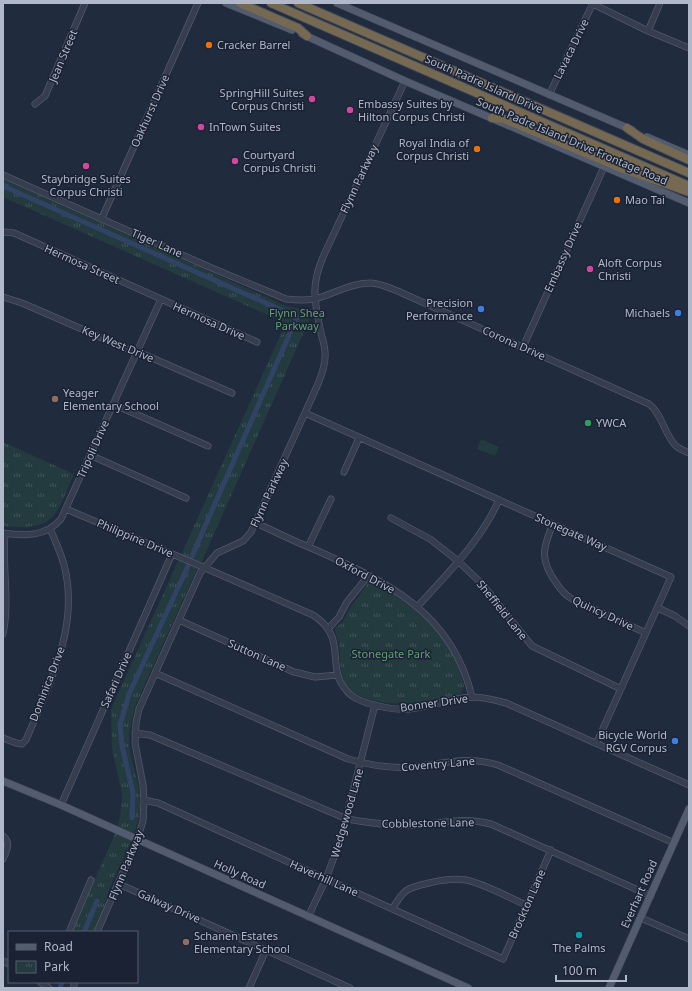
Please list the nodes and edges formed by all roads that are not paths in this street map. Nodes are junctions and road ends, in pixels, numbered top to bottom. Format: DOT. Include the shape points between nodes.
graph roads {
  1 [pos="85,3"];
  2 [pos="198,3"];
  3 [pos="226,3"];
  4 [pos="240,3"];
  5 [pos="271,3"];
  6 [pos="298,3"];
  7 [pos="337,3"];
  8 [pos="592,3"];
  9 [pos="660,3"];
  10 [pos="648,31"];
  11 [pos="307,36"];
  12 [pos="689,48"];
  13 [pos="405,81"];
  14 [pos="549,95"];
  15 [pos="35,104"];
  16 [pos="492,118"];
  17 [pos="627,128"];
  18 [pos="689,155"];
  19 [pos="689,160"];
  20 [pos="604,167"];
  21 [pos="689,173"];
  22 [pos="3,174"];
  23 [pos="689,186"];
  24 [pos="689,192"];
  25 [pos="689,203"];
  26 [pos="102,218"];
  27 [pos="3,232"];
  28 [pos="3,297"];
  29 [pos="161,299"];
  30 [pos="314,299"];
  31 [pos="257,342"];
  32 [pos="523,347"];
  33 [pos="136,352"];
  34 [pos="232,393"];
  35 [pos="113,404"];
  36 [pos="305,413"];
  37 [pos="359,438"];
  38 [pos="208,446"];
  39 [pos="689,453"];
  40 [pos="90,455"];
  41 [pos="344,472"];
  42 [pos="186,498"];
  43 [pos="331,499"];
  44 [pos="499,500"];
  45 [pos="66,509"];
  46 [pos="391,518"];
  47 [pos="256,523"];
  48 [pos="553,524"];
  49 [pos="50,529"];
  50 [pos="4,534"];
  51 [pos="308,547"];
  52 [pos="172,554"];
  53 [pos="458,561"];
  54 [pos="204,567"];
  55 [pos="369,575"];
  56 [pos="417,607"];
  57 [pos="658,608"];
  58 [pos="179,620"];
  59 [pos="689,626"];
  60 [pos="328,629"];
  61 [pos="646,633"];
  62 [pos="3,634"];
  63 [pos="155,673"];
  64 [pos="338,676"];
  65 [pos="621,688"];
  66 [pos="472,697"];
  67 [pos="375,705"];
  68 [pos="135,733"];
  69 [pos="3,738"];
  70 [pos="597,742"];
  71 [pos="361,763"];
  72 [pos="3,781"];
  73 [pos="689,785"];
  74 [pos="144,800"];
  75 [pos="61,805"];
  76 [pos="689,809"];
  77 [pos="346,819"];
  78 [pos="3,836"];
  79 [pos="137,840"];
  80 [pos="674,843"];
  81 [pos="551,850"];
  82 [pos="3,859"];
  83 [pos="326,879"];
  84 [pos="91,880"];
  85 [pos="119,884"];
  86 [pos="651,896"];
  87 [pos="526,905"];
  88 [pos="393,908"];
  89 [pos="308,917"];
  90 [pos="641,918"];
  91 [pos="69,931"];
  92 [pos="97,931"];
  93 [pos="689,939"];
  94 [pos="266,950"];
  95 [pos="503,959"];
  96 [pos="249,988"];
  97 [pos="350,988"];
  98 [pos="468,988"];
  99 [pos="609,988"];
  1 -- 15 [label="street, Jean Street" via="45,96"];
  2 -- 26 [label="street, Oakhurst Drive"];
  3 -- 11 [label="main road, South Padre Island Drive Frontage Road"];
  4 -- 11 [label="highway" via="298,28"];
  5 -- 23 [label="highway, South Padre Island Drive"];
  6 -- 21 [label="highway, South Padre Island Drive"];
  7 -- 14 [label="main road"];
  8 -- 10 [label="street"];
  8 -- 14 [label="street, Lavaca Drive"];
  9 -- 10 [label="street"];
  10 -- 12 [label="street"];
  11 -- 13 [label="main road, South Padre Island Drive Frontage Road"];
  13 -- 16 [label="main road, South Padre Island Drive Frontage Road"];
  13 -- 30 [label="street, Flynn Parkway" via="319,266"];
  14 -- 17 [label="main road"];
  16 -- 20 [label="main road, South Padre Island Drive Frontage Road"];
  16 -- 24 [label="highway" via="504,119 621,168"];
  17 -- 18 [label="main road"];
  17 -- 19 [label="highway" via="643,139"];
  20 -- 25 [label="main road, South Padre Island Drive Frontage Road"];
  20 -- 32 [label="street, Embassy Drive"];
  22 -- 26 [label="street, Tiger Lane"];
  26 -- 30 [label="street, Tiger Lane" via="286,299"];
  27 -- 29 [label="street, Hermosa Street" via="14,233"];
  28 -- 33 [label="street, Key West Drive"];
  29 -- 31 [label="street, Hermosa Drive"];
  29 -- 33 [label="street, Tripoli Drive"];
  30 -- 32 [label="street, Corona Drive" via="357,285 382,285"];
  30 -- 36 [label="street, Flynn Parkway" via="325,357 323,370"];
  32 -- 39 [label="street, Corona Drive" via="649,404 657,412 675,445"];
  33 -- 34 [label="street, Key West Drive"];
  33 -- 35 [label="street, Tripoli Drive"];
  35 -- 38 [label="street"];
  35 -- 40 [label="street, Tripoli Drive"];
  36 -- 37 [label="street, Stonegate Way"];
  36 -- 47 [label="street, Flynn Parkway"];
  37 -- 41 [label="street"];
  37 -- 44 [label="street, Stonegate Way"];
  40 -- 42 [label="street"];
  40 -- 45 [label="street, Tripoli Drive"];
  43 -- 51 [label="street"];
  44 -- 48 [label="street, Stonegate Way"];
  44 -- 53 [label="street" via="482,532"];
  45 -- 49 [label="street, Tripoli Drive" via="61,519"];
  45 -- 52 [label="street, Philippine Drive"];
  46 -- 53 [label="street, Sheffield Lane" via="430,539"];
  47 -- 51 [label="street, Oxford Drive"];
  47 -- 54 [label="street, Flynn Parkway" via="247,538 217,553"];
  48 -- 57 [label="street, Stonegate Way" via="671,577"];
  48 -- 61 [label="street, Quincy Drive" via="544,545 544,554 550,574 563,592 572,599"];
  49 -- 50 [label="street" via="36,534"];
  49 -- 69 [label="street, Dominica Drive" via="66,571 67,625 61,652 26,740 22,744"];
  50 -- 62 [label="street" via="6,605"];
  51 -- 55 [label="street, Oxford Drive"];
  52 -- 54 [label="street, Philippine Drive"];
  52 -- 75 [label="street, Safari Drive"];
  53 -- 56 [label="street"];
  53 -- 65 [label="street, Sheffield Lane" via="482,584 532,646"];
  54 -- 58 [label="street, Flynn Parkway"];
  54 -- 60 [label="street, Bonner Drive" via="313,615"];
  55 -- 56 [label="street, Oxford Drive" via="390,586"];
  55 -- 60 [label="street"];
  56 -- 66 [label="street, Oxford Drive" via="450,644 462,666"];
  57 -- 59 [label="street"];
  57 -- 61 [label="street, Stonegate Way"];
  58 -- 63 [label="street, Flynn Parkway"];
  58 -- 64 [label="street, Sutton Lane" via="294,672 315,677"];
  60 -- 64 [label="street, Bonner Drive" via="332,634"];
  61 -- 65 [label="street, Stonegate Way"];
  63 -- 68 [label="street, Flynn Parkway" via="139,709"];
  63 -- 71 [label="street, Coventry Lane"];
  64 -- 67 [label="street, Bonner Drive" via="352,696"];
  65 -- 70 [label="street, Stonegate Way"];
  66 -- 67 [label="street, Bonner Drive" via="410,709"];
  66 -- 70 [label="street, Bonner Drive" via="506,703"];
  67 -- 71 [label="street, Wedgewood Lane"];
  68 -- 74 [label="street, Flynn Parkway" via="135,750"];
  68 -- 77 [label="street, Cobblestone Lane" via="150,735"];
  70 -- 73 [label="street, Bonner Drive"];
  71 -- 77 [label="street, Wedgewood Lane"];
  71 -- 80 [label="street, Coventry Lane" via="411,767 470,759 498,764"];
  72 -- 75 [label="main road, Holly Road"];
  74 -- 79 [label="street, Flynn Parkway" via="143,820"];
  74 -- 83 [label="street, Haverhill Lane" via="158,803"];
  75 -- 79 [label="main road, Holly Road"];
  76 -- 80 [label="main road, Everhart Road"];
  77 -- 81 [label="street, Cobblestone Lane" via="400,825 461,820 481,822"];
  77 -- 83 [label="street, Wedgewood Lane"];
  78 -- 82 [label="street" via="8,846"];
  79 -- 85 [label="street, Flynn Parkway"];
  79 -- 89 [label="main road, Holly Road"];
  80 -- 86 [label="main road, Everhart Road"];
  81 -- 86 [label="street, Cobblestone Lane"];
  81 -- 87 [label="street, Brockton Lane"];
  83 -- 88 [label="street, Haverhill Lane"];
  83 -- 89 [label="street, Wedgewood Lane"];
  84 -- 91 [label="street"];
  85 -- 92 [label="street, Flynn Parkway"];
  85 -- 94 [label="street, Galway Drive"];
  86 -- 90 [label="main road, Everhart Road"];
  87 -- 88 [label="street" via="476,883 449,879 409,888 400,895"];
  87 -- 95 [label="street, Brockton Lane"];
  88 -- 95 [label="street, Haverhill Lane"];
  89 -- 98 [label="main road, Holly Road"];
  90 -- 93 [label="street"];
  90 -- 99 [label="main road, Everhart Road"];
  94 -- 96 [label="street"];
  94 -- 97 [label="street, Galway Drive"];
}
